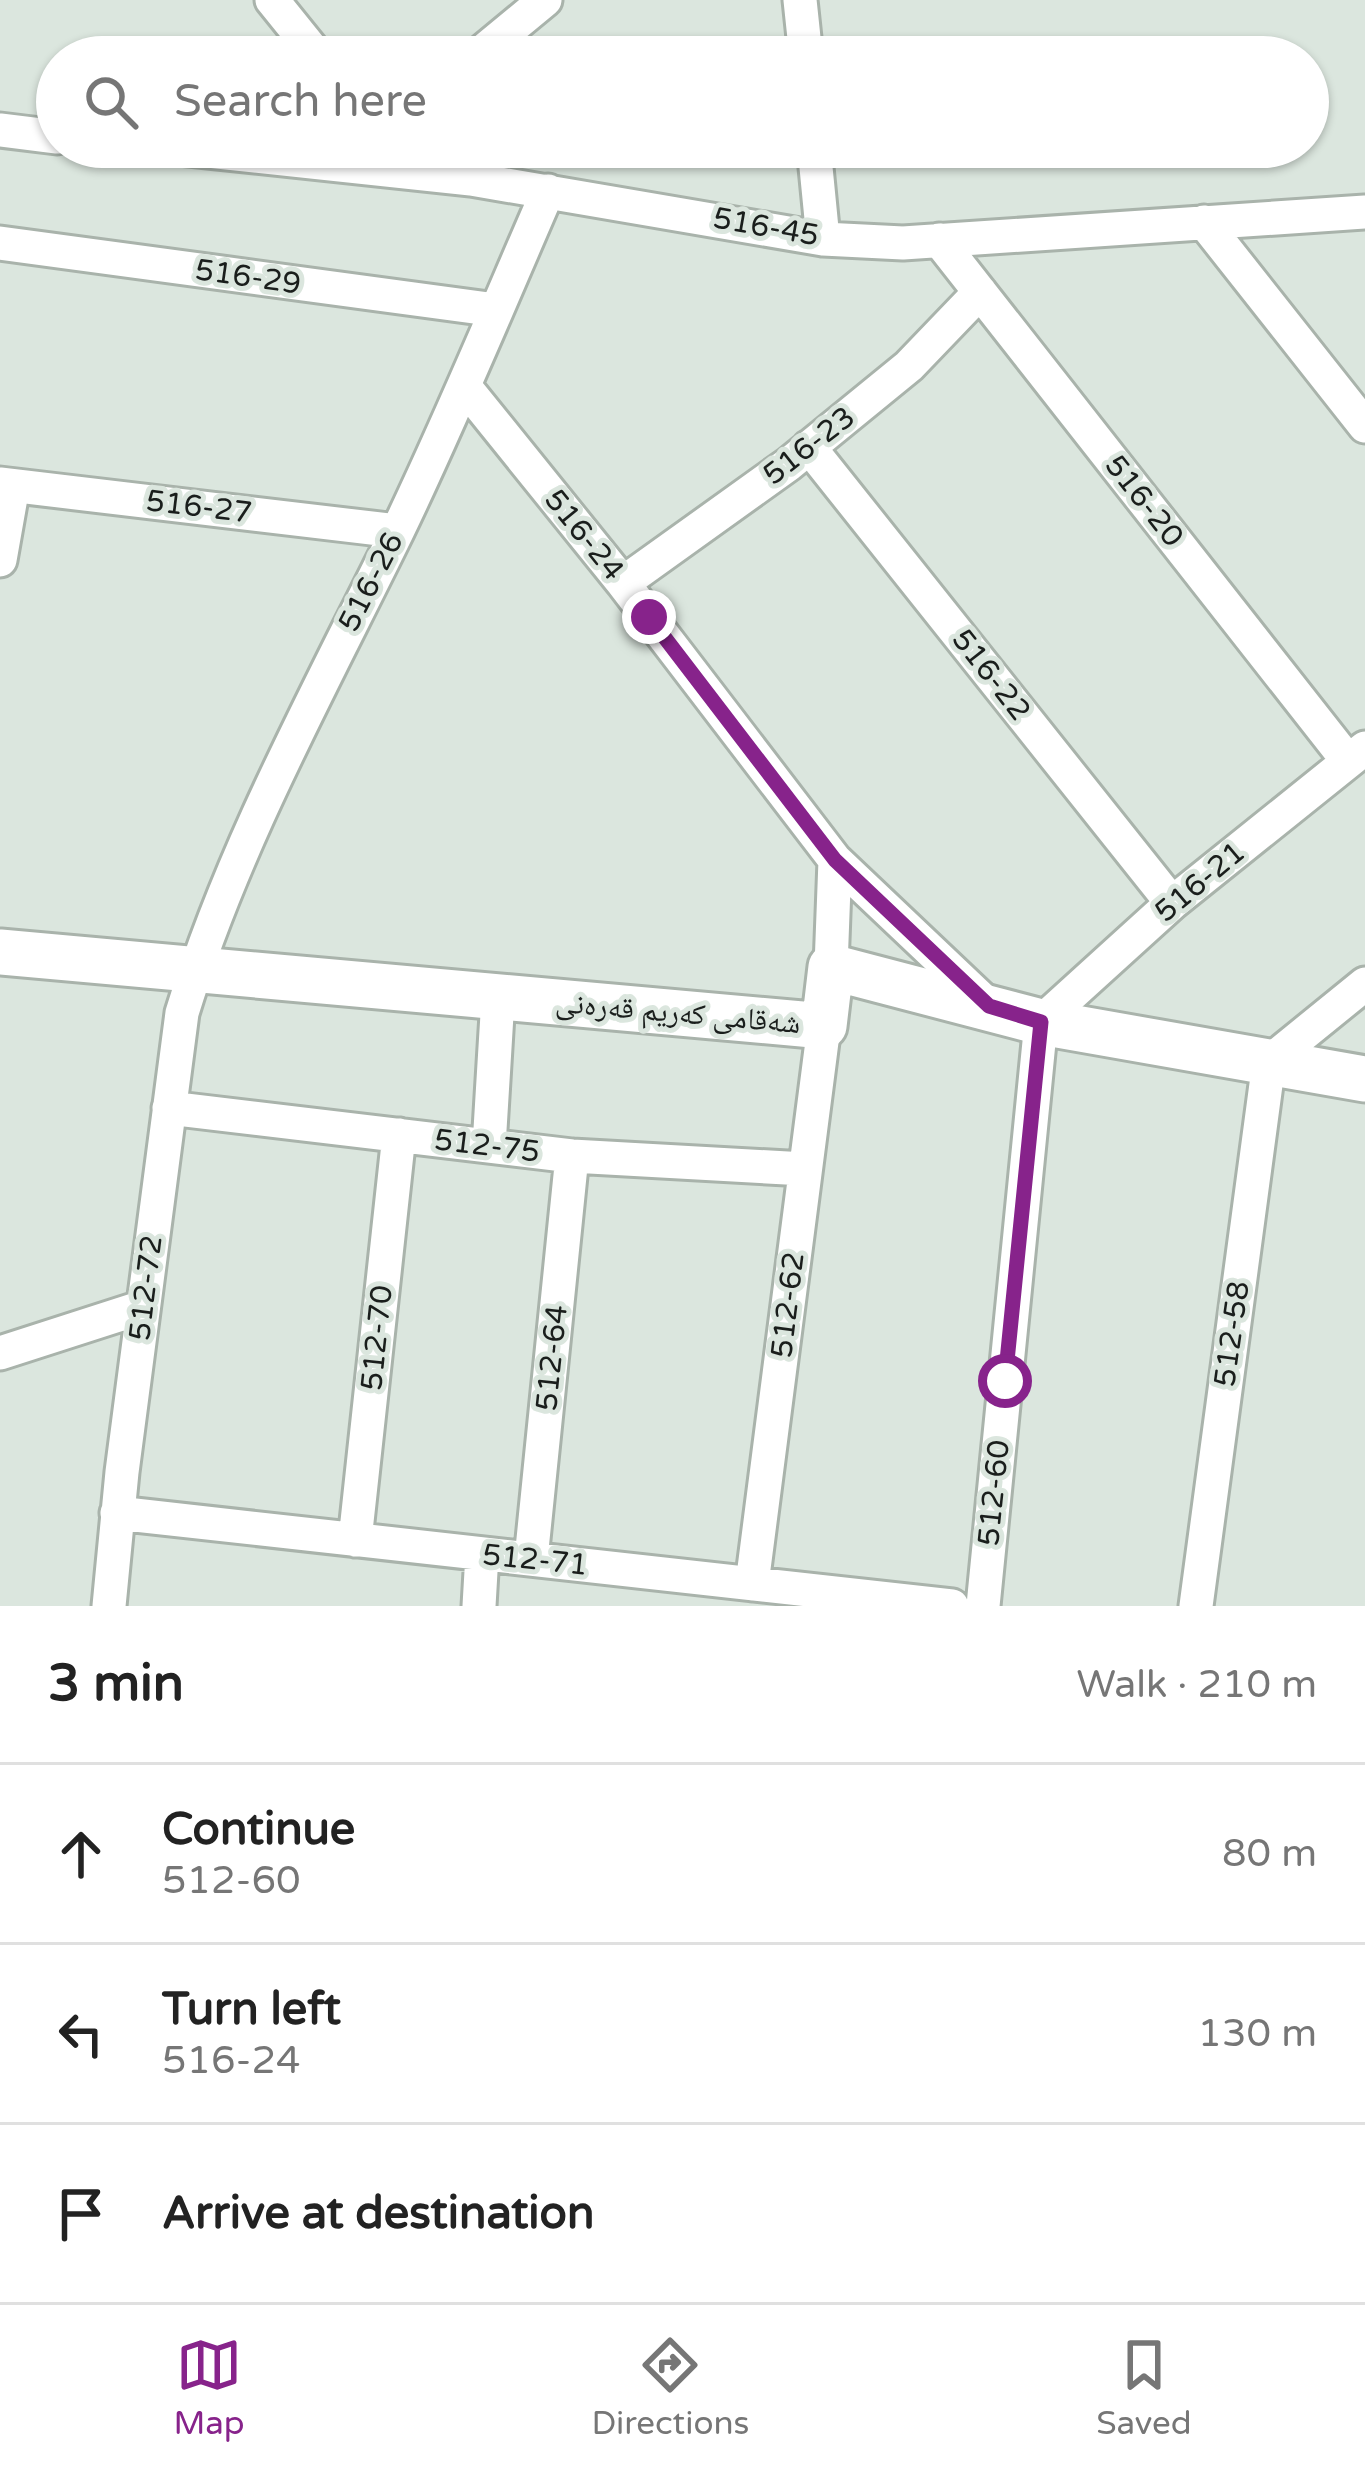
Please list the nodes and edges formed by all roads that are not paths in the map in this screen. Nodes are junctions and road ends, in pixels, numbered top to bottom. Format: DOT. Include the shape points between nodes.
graph roads {
  1 [pos="272,0"];
  2 [pos="545,0"];
  3 [pos="800,0"];
  4 [pos="301,36"];
  5 [pos="501,36"];
  6 [pos="804,36"];
  7 [pos="0,130"];
  8 [pos="36,134"];
  9 [pos="432,168"];
  10 [pos="816,168"];
  11 [pos="548,191"];
  12 [pos="1365,212"];
  13 [pos="1204,222"];
  14 [pos="823,238"];
  15 [pos="939,240"];
  16 [pos="0,243"];
  17 [pos="980,292"];
  18 [pos="496,310"];
  19 [pos="465,387"];
  20 [pos="1365,426"];
  21 [pos="809,447"];
  22 [pos="6,485"];
  23 [pos="397,530"];
  24 [pos="0,560"];
  25 [pos="622,583"];
  26 [pos="1357,755"];
  27 [pos="835,860"];
  28 [pos="1172,903"];
  29 [pos="0,952"];
  30 [pos="831,967"];
  31 [pos="194,972"];
  32 [pos="1365,984"];
  33 [pos="498,998"];
  34 [pos="989,1006"];
  35 [pos="1041,1022"];
  36 [pos="824,1026"];
  37 [pos="1269,1062"];
  38 [pos="1365,1078"];
  39 [pos="169,1108"];
  40 [pos="399,1136"];
  41 [pos="489,1146"];
  42 [pos="572,1156"];
  43 [pos="806,1168"];
  44 [pos="143,1307"];
  45 [pos="0,1353"];
  46 [pos="117,1513"];
  47 [pos="356,1540"];
  48 [pos="482,1554"];
  49 [pos="531,1559"];
  50 [pos="752,1584"];
  51 [pos="110,1606"];
  52 [pos="479,1606"];
  53 [pos="952,1606"];
  54 [pos="982,1606"];
  55 [pos="1196,1606"];
  1 -- 4 [label="street"];
  2 -- 5 [label="street"];
  3 -- 6 [label="street"];
  7 -- 8 [label="street"];
  9 -- 11 [label="street, 516-45"];
  10 -- 14 [label="street"];
  11 -- 14 [label="street, 516-45"];
  11 -- 18 [label="street, 516-26"];
  12 -- 13 [label="street, 516-45"];
  13 -- 15 [label="street, 516-45"];
  13 -- 20 [label="street"];
  14 -- 15 [label="street, 516-45"];
  15 -- 17 [label="street, 516-20"];
  16 -- 18 [label="street, 516-29"];
  17 -- 21 [label="street, 516-23" via="909,366"];
  17 -- 26 [label="street, 516-20"];
  18 -- 19 [label="street, 516-26"];
  19 -- 23 [label="street, 516-26"];
  19 -- 25 [label="street, 516-24"];
  21 -- 25 [label="street, 516-23"];
  21 -- 28 [label="street, 516-22"];
  22 -- 23 [label="street, 516-27"];
  22 -- 24 [label="street"];
  23 -- 31 [label="street, 516-26"];
  25 -- 27 [label="street, 516-24"];
  26 -- 28 [label="street, 516-21"];
  27 -- 30 [label="street"];
  27 -- 34 [label="street, 516-24"];
  28 -- 35 [label="street, 516-21"];
  29 -- 31 [label="street, شەقامی کەریم قەرەنی"];
  30 -- 34 [label="street"];
  30 -- 36 [label="street, شەقامی کەریم قەرەنی"];
  31 -- 33 [label="street, شەقامی کەریم قەرەنی"];
  31 -- 39 [label="street, 512-72"];
  32 -- 37 [label="street"];
  33 -- 36 [label="street, شەقامی کەریم قەرەنی"];
  33 -- 41 [label="street"];
  34 -- 35 [label="street"];
  35 -- 37 [label="street"];
  35 -- 54 [label="street, 512-60"];
  36 -- 43 [label="street, 512-62"];
  37 -- 38 [label="street"];
  37 -- 55 [label="street, 512-58"];
  39 -- 40 [label="street, 512-75"];
  39 -- 44 [label="street, 512-72"];
  40 -- 41 [label="street, 512-75"];
  40 -- 47 [label="street, 512-70"];
  41 -- 42 [label="street, 512-75"];
  42 -- 43 [label="street, 512-75"];
  42 -- 49 [label="street, 512-64"];
  43 -- 50 [label="street, 512-62"];
  44 -- 45 [label="street"];
  44 -- 46 [label="street, 512-72"];
  46 -- 47 [label="street, 512-71"];
  46 -- 51 [label="street, 512-72"];
  47 -- 48 [label="street, 512-71"];
  48 -- 49 [label="street, 512-71"];
  48 -- 52 [label="street"];
  49 -- 50 [label="street, 512-71"];
  50 -- 53 [label="street, 512-71"];
}
